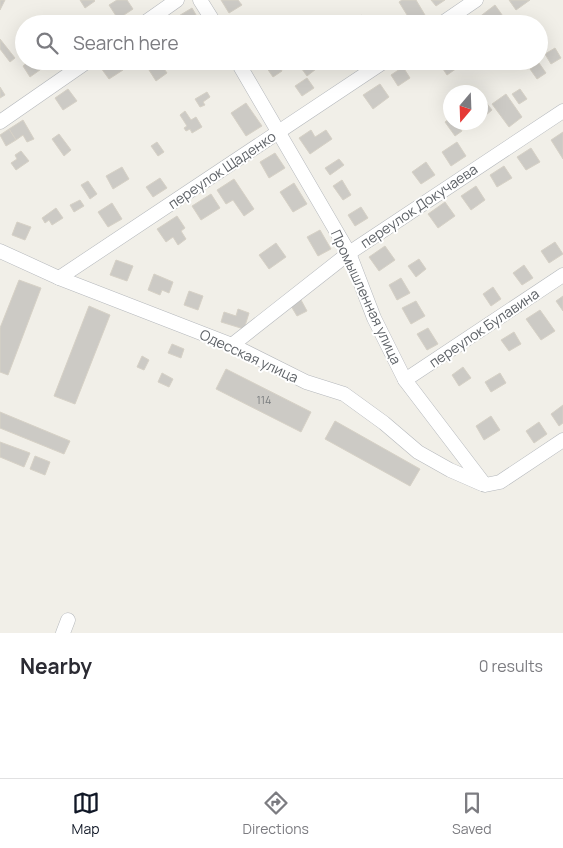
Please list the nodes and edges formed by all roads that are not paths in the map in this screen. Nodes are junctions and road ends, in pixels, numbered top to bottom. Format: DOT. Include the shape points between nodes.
graph roads {
  1 [pos="177,0"];
  2 [pos="200,0"];
  3 [pos="476,0"];
  4 [pos="156,15"];
  5 [pos="209,15"];
  6 [pos="454,15"];
  7 [pos="75,70"];
  8 [pos="242,70"];
  9 [pos="372,70"];
  10 [pos="563,111"];
  11 [pos="0,122"];
  12 [pos="280,132"];
  13 [pos="3,252"];
  14 [pos="349,252"];
  15 [pos="0,266"];
  16 [pos="563,275"];
  17 [pos="59,278"];
  18 [pos="232,345"];
  19 [pos="405,380"];
  20 [pos="563,440"];
  21 [pos="485,485"];
  1 -- 4 [label="street"];
  2 -- 5 [label="street"];
  3 -- 6 [label="street"];
  7 -- 11 [label="street"];
  8 -- 12 [label="street, Промышленная улица"];
  9 -- 12 [label="street, переулок Щаденко"];
  10 -- 14 [label="street, переулок Докучаева"];
  12 -- 14 [label="street, Промышленная улица"];
  12 -- 17 [label="street, переулок Щаденко"];
  13 -- 15 [label="street"];
  13 -- 17 [label="street, Одесская улица"];
  14 -- 18 [label="street, переулок Докучаева"];
  14 -- 19 [label="street, Промышленная улица" via="374,318"];
  16 -- 19 [label="street, переулок Булавина"];
  17 -- 18 [label="street, Одесская улица"];
  18 -- 21 [label="street, Одесская улица" via="306,382 344,394 418,452"];
  19 -- 21 [label="street, Промышленная улица"];
  20 -- 21 [label="street" via="500,482"];
}
